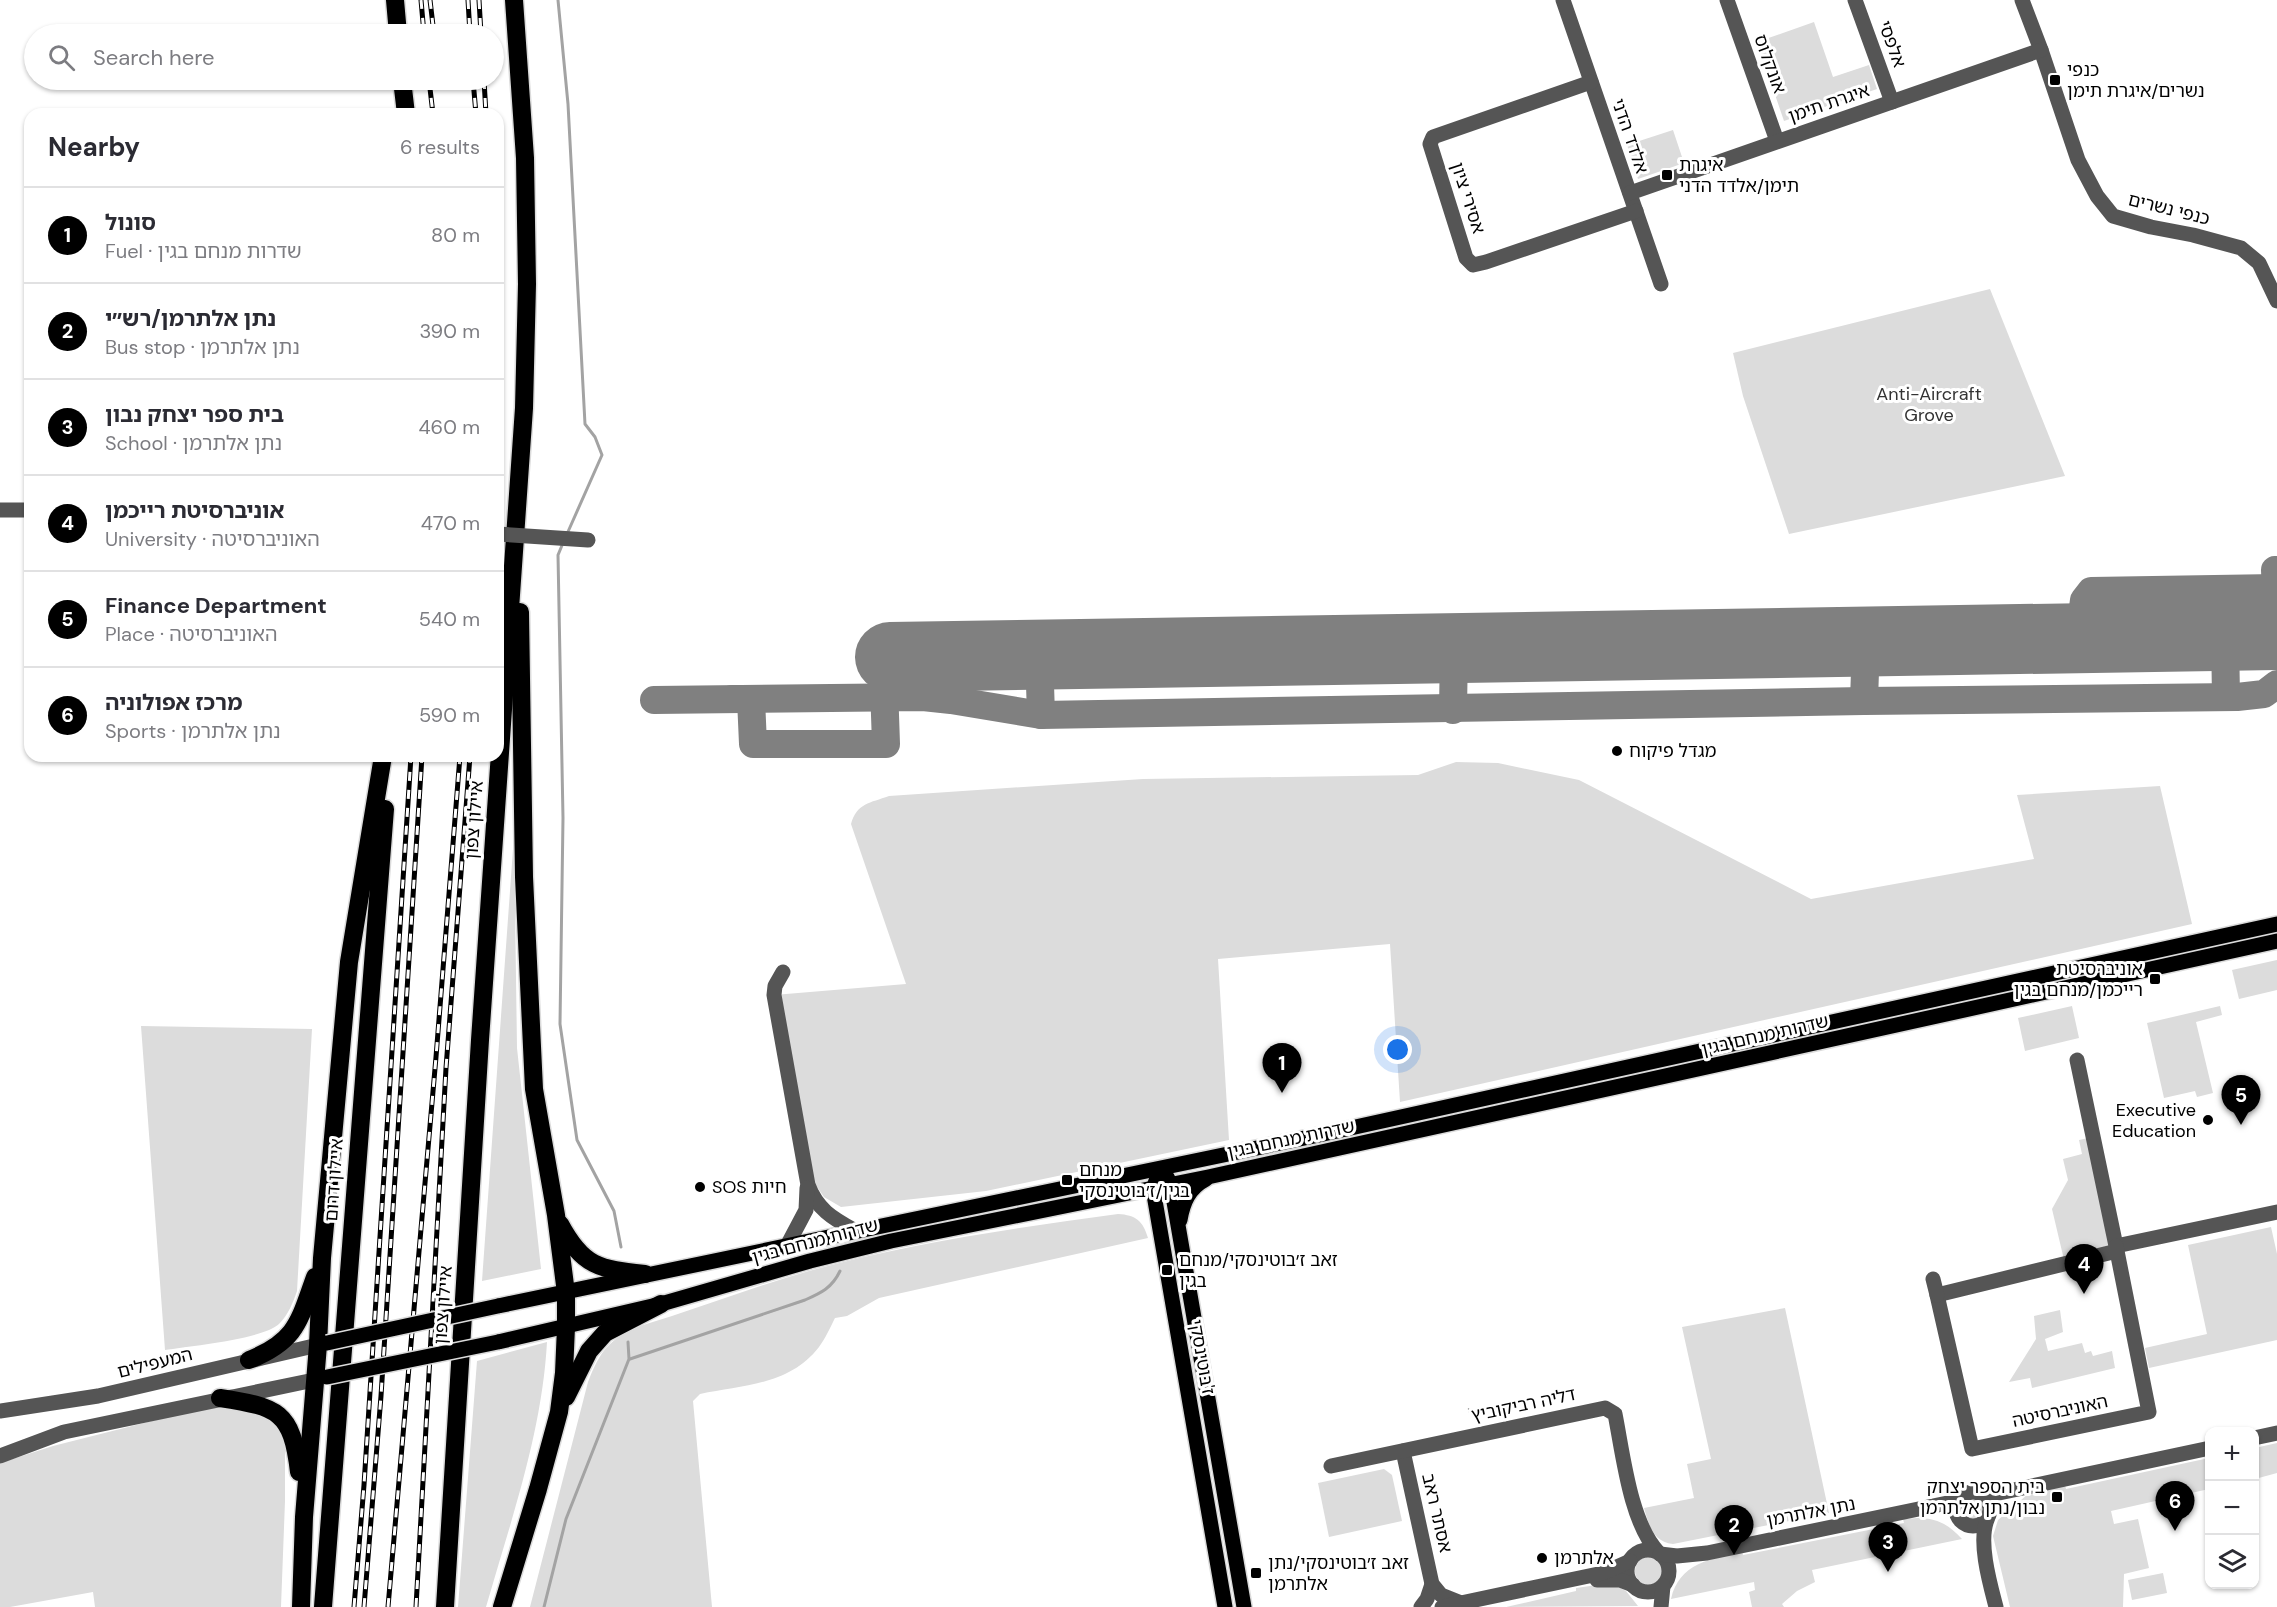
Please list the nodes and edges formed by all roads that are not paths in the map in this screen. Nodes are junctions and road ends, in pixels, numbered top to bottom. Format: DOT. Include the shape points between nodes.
graph roads {
  1 [pos="395,0"];
  2 [pos="514,0"];
  3 [pos="1563,0"];
  4 [pos="1727,0"];
  5 [pos="1855,0"];
  6 [pos="2022,0"];
  7 [pos="397,24"];
  8 [pos="2041,50"];
  9 [pos="1591,82"];
  10 [pos="403,90"];
  11 [pos="1892,102"];
  12 [pos="405,108"];
  13 [pos="1777,141"];
  14 [pos="1630,193"];
  15 [pos="1636,211"];
  16 [pos="1661,284"];
  17 [pos="2277,301"];
  18 [pos="518,488"];
  19 [pos="0,510"];
  20 [pos="24,510"];
  21 [pos="504,534"];
  22 [pos="588,540"];
  23 [pos="504,691"];
  24 [pos="382,762"];
  25 [pos="389,762"];
  26 [pos="499,762"];
  27 [pos="2277,924"];
  28 [pos="2277,941"];
  29 [pos="783,972"];
  30 [pos="2077,1060"];
  31 [pos="1161,1167"];
  32 [pos="1208,1177"];
  33 [pos="808,1185"];
  34 [pos="1171,1185"];
  35 [pos="1153,1189"];
  36 [pos="1112,1197"];
  37 [pos="2277,1212"];
  38 [pos="556,1215"];
  39 [pos="854,1230"];
  40 [pos="1179,1232"];
  41 [pos="1162,1235"];
  42 [pos="788,1244"];
  43 [pos="2116,1249"];
  44 [pos="322,1258"];
  45 [pos="645,1274"];
  46 [pos="1933,1279"];
  47 [pos="566,1293"];
  48 [pos="1937,1295"];
  49 [pos="661,1304"];
  50 [pos="566,1327"];
  51 [pos="322,1344"];
  52 [pos="249,1360"];
  53 [pos="320,1378"];
  54 [pos="220,1398"];
  55 [pos="0,1411"];
  56 [pos="559,1412"];
  57 [pos="2277,1433"];
  58 [pos="2259,1437"];
  59 [pos="2205,1449"];
  60 [pos="1403,1451"];
  61 [pos="0,1456"];
  62 [pos="1330,1466"];
  63 [pos="2040,1485"];
  64 [pos="1985,1496"];
  65 [pos="1957,1502"];
  66 [pos="304,1517"];
  67 [pos="1888,1517"];
  68 [pos="1988,1518"];
  69 [pos="1638,1519"];
  70 [pos="1960,1520"];
  71 [pos="1659,1553"];
  72 [pos="1707,1553"];
  73 [pos="1632,1559"];
  74 [pos="1666,1581"];
  75 [pos="1990,1581"];
  76 [pos="1432,1584"];
  77 [pos="1637,1587"];
  78 [pos="1244,1603"];
  79 [pos="1461,1603"];
  80 [pos="1491,1605"];
  81 [pos="301,1607"];
  82 [pos="323,1607"];
  83 [pos="445,1607"];
  84 [pos="502,1607"];
  85 [pos="1226,1607"];
  86 [pos="1421,1607"];
  87 [pos="1442,1607"];
  88 [pos="1477,1607"];
  89 [pos="1650,1607"];
  90 [pos="1661,1607"];
  91 [pos="1996,1607"];
  1 -- 7 [label="highway"];
  2 -- 18 [label="highway, איילון צפון" via="525,158 527,284"];
  3 -- 9 [label="street, אלדד הדני"];
  4 -- 13 [label="street, אונקלוס"];
  5 -- 11 [label="street, אלפסי"];
  6 -- 8 [label="street, כנפי נשרים"];
  8 -- 11 [label="street, איגרת תימן"];
  8 -- 17 [label="street, כנפי נשרים" via="2078,160 2097,196 2114,216 2241,248 2259,262"];
  9 -- 14 [label="street, אלדד הדני"];
  9 -- 15 [label="street, אסירי ציון" via="1433,137 1430,144 1466,258 1473,265 1486,262"];
  10 -- 12 [label="highway"];
  11 -- 13 [label="street, איגרת תימן"];
  13 -- 14 [label="street, איגרת תימן"];
  14 -- 15 [label="street, אלדד הדני"];
  15 -- 16 [label="street, אלדד הדני"];
  18 -- 23 [label="highway, איילון צפון"];
  18 -- 38 [label="highway" via="524,877 534,1089"];
  19 -- 20 [label="street"];
  21 -- 22 [label="street, bridge"];
  24 -- 44 [label="highway" via="349,962"];
  25 -- 82 [label="highway, איילון דרום"];
  26 -- 83 [label="highway, איילון צפון"];
  27 -- 31 [label="main road, שדרות מנחם בגין"];
  28 -- 32 [label="main road, שדרות מנחם בגין"];
  29 -- 33 [label="street" via="774,995"];
  30 -- 43 [label="street, האוניברסיטה"];
  31 -- 34 [label="main road, ז'בוטינסקי"];
  31 -- 35 [label="main road"];
  31 -- 39 [label="main road, שדרות מנחם בגין"];
  32 -- 34 [label="main road, שדרות מנחם בגין"];
  32 -- 40 [label="main road" via="1185,1199"];
  33 -- 39 [label="street" via="823,1211"];
  33 -- 42 [label="street" via="806,1210"];
  34 -- 35 [label="main road, שדרות מנחם בגין"];
  34 -- 40 [label="main road, ז'בוטינסקי"];
  35 -- 36 [label="main road, שדרות מנחם בגין"];
  35 -- 41 [label="main road, ז'בוטינסקי"];
  36 -- 41 [label="main road" via="1143,1203 1152,1212"];
  36 -- 49 [label="main road, שדרות מנחם בגין" via="851,1250"];
  37 -- 43 [label="street"];
  38 -- 45 [label="highway" via="570,1242 585,1258 604,1269"];
  38 -- 47 [label="highway"];
  39 -- 42 [label="main road, שדרות מנחם בגין"];
  40 -- 78 [label="main road, ז'בוטינסקי"];
  41 -- 85 [label="main road, ז'בוטינסקי"];
  42 -- 45 [label="main road, שדרות מנחם בגין"];
  43 -- 48 [label="street"];
  43 -- 48 [label="street, האוניברסיטה" via="2150,1412 1972,1449"];
  44 -- 51 [label="highway"];
  44 -- 52 [label="highway" via="294,1330 278,1346"];
  45 -- 47 [label="main road, שדרות מנחם בגין"];
  46 -- 48 [label="street, האוניברסיטה"];
  47 -- 50 [label="highway"];
  47 -- 51 [label="main road, שדרות מנחם בגין, bridge"];
  49 -- 50 [label="main road, שדרות מנחם בגין"];
  49 -- 56 [label="highway" via="615,1326 597,1340"];
  50 -- 53 [label="main road, שדרות מנחם בגין, bridge"];
  50 -- 56 [label="highway"];
  51 -- 52 [label="street, המעפילים"];
  51 -- 53 [label="highway"];
  52 -- 55 [label="street, המעפילים" via="98,1396"];
  53 -- 54 [label="street"];
  53 -- 66 [label="highway"];
  54 -- 61 [label="street" via="64,1432"];
  54 -- 66 [label="highway" via="265,1407 288,1424 297,1453"];
  56 -- 84 [label="highway"];
  57 -- 58 [label="street"];
  59 -- 63 [label="street"];
  60 -- 62 [label="street, 'דליה רביקוביץ"];
  60 -- 69 [label="street, 'דליה רביקוביץ" via="1605,1408 1615,1414"];
  60 -- 76 [label="street, אסתר ראב"];
  63 -- 64 [label="street"];
  63 -- 68 [label="street" via="2002,1504"];
  64 -- 65 [label="street" via="1977,1491 1967,1492"];
  64 -- 68 [label="street" via="1990,1504"];
  65 -- 67 [label="street, נתן אלתרמן"];
  65 -- 70 [label="street"];
  66 -- 81 [label="highway"];
  67 -- 70 [label="street, נתן אלתרמן" via="1945,1514"];
  67 -- 72 [label="street, נתן אלתרמן"];
  68 -- 70 [label="street" via="1976,1526"];
  68 -- 75 [label="street" via="1984,1534"];
  69 -- 71 [label="street, 'דליה רביקוביץ"];
  69 -- 73 [label="street, 'דליה רביקוביץ"];
  70 -- 75 [label="street" via="1972,1537"];
  71 -- 72 [label="street, נתן אלתרמן"];
  71 -- 73 [label="street" via="1644,1550"];
  71 -- 74 [label="street" via="1669,1566"];
  72 -- 74 [label="street, נתן אלתרמן" via="1687,1563"];
  73 -- 77 [label="street" via="1628,1576"];
  73 -- 79 [label="street" via="1596,1575"];
  74 -- 77 [label="street" via="1653,1591"];
  74 -- 90 [label="street"];
  75 -- 91 [label="street"];
  76 -- 79 [label="street" via="1441,1595"];
  76 -- 86 [label="street"];
  77 -- 80 [label="street" via="1620,1580 1588,1581"];
  77 -- 89 [label="street"];
  79 -- 87 [label="street"];
  80 -- 88 [label="street"];
}
